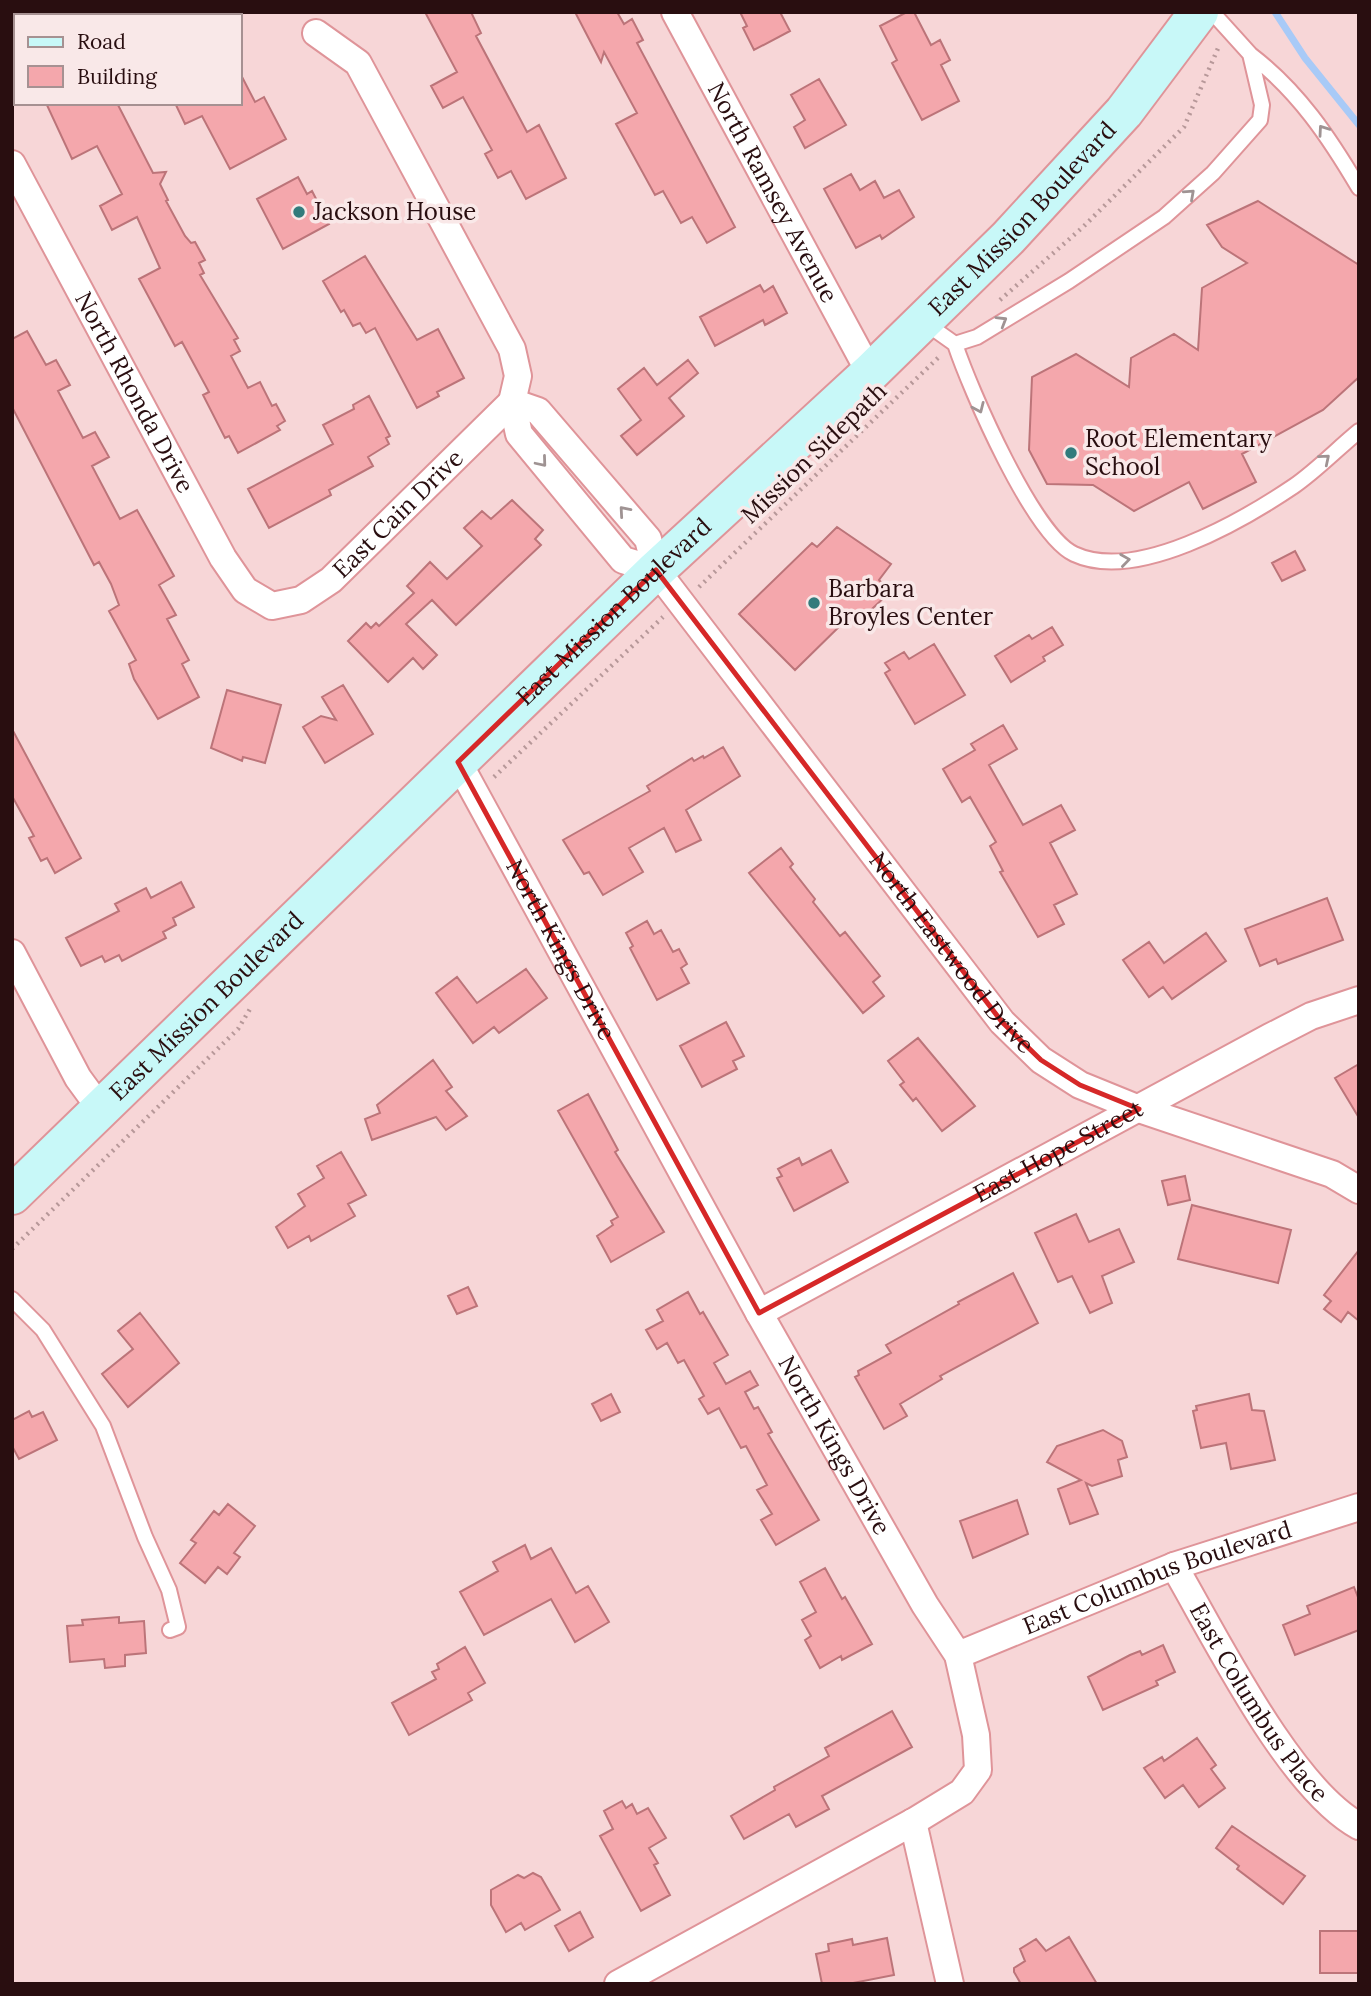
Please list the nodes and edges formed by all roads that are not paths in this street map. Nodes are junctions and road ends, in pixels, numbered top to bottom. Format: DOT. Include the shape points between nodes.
graph roads {
  1 [pos="675,12"];
  2 [pos="1199,12"];
  3 [pos="1212,12"];
  4 [pos="316,33"];
  5 [pos="1250,54"];
  6 [pos="12,164"];
  7 [pos="1359,188"];
  8 [pos="923,321"];
  9 [pos="956,344"];
  10 [pos="870,373"];
  11 [pos="512,402"];
  12 [pos="1359,431"];
  13 [pos="656,570"];
  14 [pos="272,606"];
  15 [pos="458,762"];
  16 [pos="12,953"];
  17 [pos="1359,1000"];
  18 [pos="100,1108"];
  19 [pos="1139,1109"];
  20 [pos="1359,1190"];
  21 [pos="12,1195"];
  22 [pos="12,1299"];
  23 [pos="759,1313"];
  24 [pos="1359,1507"];
  25 [pos="1174,1566"];
  26 [pos="170,1630"];
  27 [pos="958,1655"];
  28 [pos="913,1822"];
  29 [pos="1359,1826"];
  30 [pos="618,1984"];
  31 [pos="950,1984"];
  1 -- 10 [label="street, North Ramsey Avenue"];
  2 -- 8 [label="main road, East Mission Boulevard" via="1124,112 1008,238"];
  3 -- 5 [label="lane"];
  4 -- 11 [label="street" via="358,63 506,337 517,376"];
  7 -- 5 [label="lane, one-way" via="1316,119 1275,73"];
  9 -- 5 [label="lane, one-way" via="976,337 1069,281 1164,217 1213,173 1260,120 1258,76"];
  6 -- 14 [label="street, North Rhonda Drive" via="223,558 245,590"];
  8 -- 9 [label="lane"];
  8 -- 10 [label="main road, East Mission Boulevard"];
  9 -- 12 [label="lane, one-way" via="987,427 1043,523 1072,553 1095,561 1122,563 1179,547 1234,522 1295,485"];
  10 -- 13 [label="main road, East Mission Boulevard"];
  11 -- 13 [label="street" via="538,411 648,539"];
  11 -- 14 [label="street, East Cain Drive" via="331,580 301,600"];
  13 -- 15 [label="main road, East Mission Boulevard"];
  13 -- 19 [label="street, North Eastwood Drive" via="1002,1022 1041,1060 1080,1085"];
  15 -- 18 [label="main road, East Mission Boulevard"];
  15 -- 23 [label="street, North Kings Drive"];
  16 -- 18 [label="street" via="78,1078"];
  17 -- 19 [label="street, East Hope Street" via="1311,1016"];
  18 -- 21 [label="main road, East Mission Boulevard"];
  19 -- 20 [label="street, North Eastwood Drive" via="1332,1174"];
  19 -- 23 [label="street, East Hope Street"];
  22 -- 26 [label="lane" via="43,1330 103,1426 169,1590 178,1627"];
  23 -- 27 [label="street, North Kings Drive"];
  24 -- 25 [label="street, East Columbus Boulevard"];
  25 -- 27 [label="street, East Columbus Boulevard"];
  25 -- 29 [label="street, East Columbus Place" via="1271,1732 1303,1775 1344,1818"];
  27 -- 28 [label="street, North Kings Drive" via="974,1725 978,1770 962,1792"];
  28 -- 30 [label="street, North Kings Drive"];
  28 -- 31 [label="street"];
}
